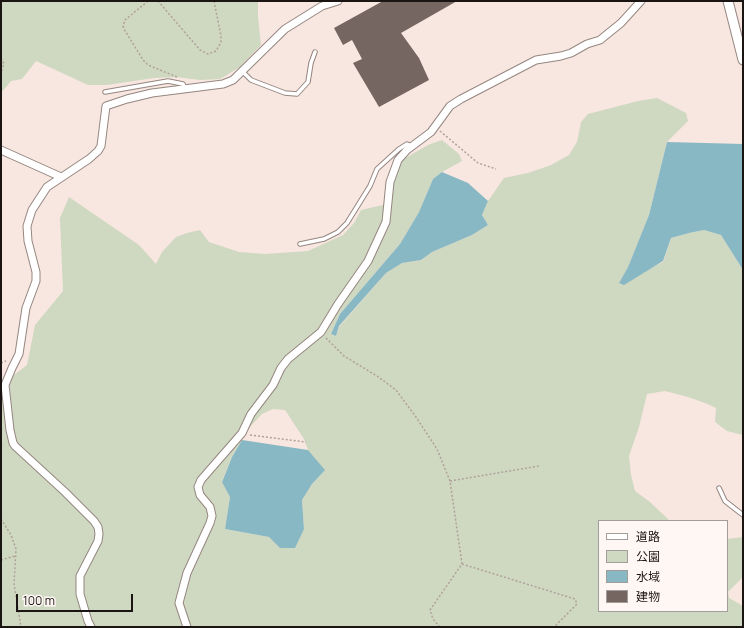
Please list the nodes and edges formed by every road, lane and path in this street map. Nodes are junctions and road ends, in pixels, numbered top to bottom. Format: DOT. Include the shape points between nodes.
graph roads {
  1 [pos="148,1"];
  2 [pos="158,1"];
  3 [pos="214,1"];
  4 [pos="338,1"];
  5 [pos="642,1"];
  6 [pos="728,1"];
  7 [pos="315,52"];
  8 [pos="1,58"];
  9 [pos="743,60"];
  10 [pos="242,71"];
  11 [pos="1,72"];
  12 [pos="183,79"];
  13 [pos="184,88"];
  14 [pos="104,92"];
  15 [pos="435,127"];
  16 [pos="412,146"];
  17 [pos="1,150"];
  18 [pos="496,169"];
  19 [pos="61,177"];
  20 [pos="300,244"];
  21 [pos="321,332"];
  22 [pos="242,433"];
  23 [pos="306,442"];
  24 [pos="539,466"];
  25 [pos="450,481"];
  26 [pos="718,488"];
  27 [pos="743,515"];
  28 [pos="1,519"];
  29 [pos="15,556"];
  30 [pos="1,560"];
  31 [pos="462,564"];
  32 [pos="21,627"];
  33 [pos="91,627"];
  34 [pos="187,627"];
  35 [pos="440,627"];
  36 [pos="554,627"];
  1 -- 12 [label="path" via="125,20 124,29 143,60"];
  2 -- 3 [label="path" via="200,50 208,54 216,51 221,42"];
  4 -- 10 [label="street" via="322,6 285,30"];
  5 -- 15 [label="street" via="600,40 571,53 536,60 490,83 450,106"];
  6 -- 9 [label="street"];
  7 -- 10 [label="lane" via="308,82 296,94 285,93 251,80"];
  8 -- 11 [label="path" via="4,64"];
  10 -- 13 [label="street" via="233,80 223,84"];
  13 -- 14 [label="lane" via="183,84 168,81"];
  13 -- 19 [label="street" via="138,96 106,106 101,146 98,151"];
  15 -- 16 [label="street"];
  15 -- 18 [label="path" via="478,164"];
  16 -- 20 [label="lane" via="407,144 399,148 377,169 362,199 338,232 324,239"];
  16 -- 21 [label="street" via="398,160 390,182 386,222 374,249"];
  17 -- 19 [label="street"];
  19 -- 33 [label="street" via="47,187 32,210 27,226 36,281 26,308 19,354 6,385 13,443 98,527 98,541 80,576 80,594"];
  21 -- 22 [label="street" via="288,359 273,385 251,414"];
  21 -- 25 [label="path" via="344,356 396,390 437,449"];
  22 -- 23 [label="path"];
  22 -- 34 [label="street" via="201,480 198,487 200,495 210,507 212,516 187,573 179,603"];
  24 -- 25 [label="path"];
  25 -- 31 [label="path"];
  26 -- 27 [label="lane" via="725,501"];
  28 -- 29 [label="path" via="11,535 16,549"];
  29 -- 30 [label="path"];
  29 -- 32 [label="path" via="14,584"];
  31 -- 35 [label="path" via="430,610"];
  31 -- 36 [label="path" via="575,599 577,604"];
}
